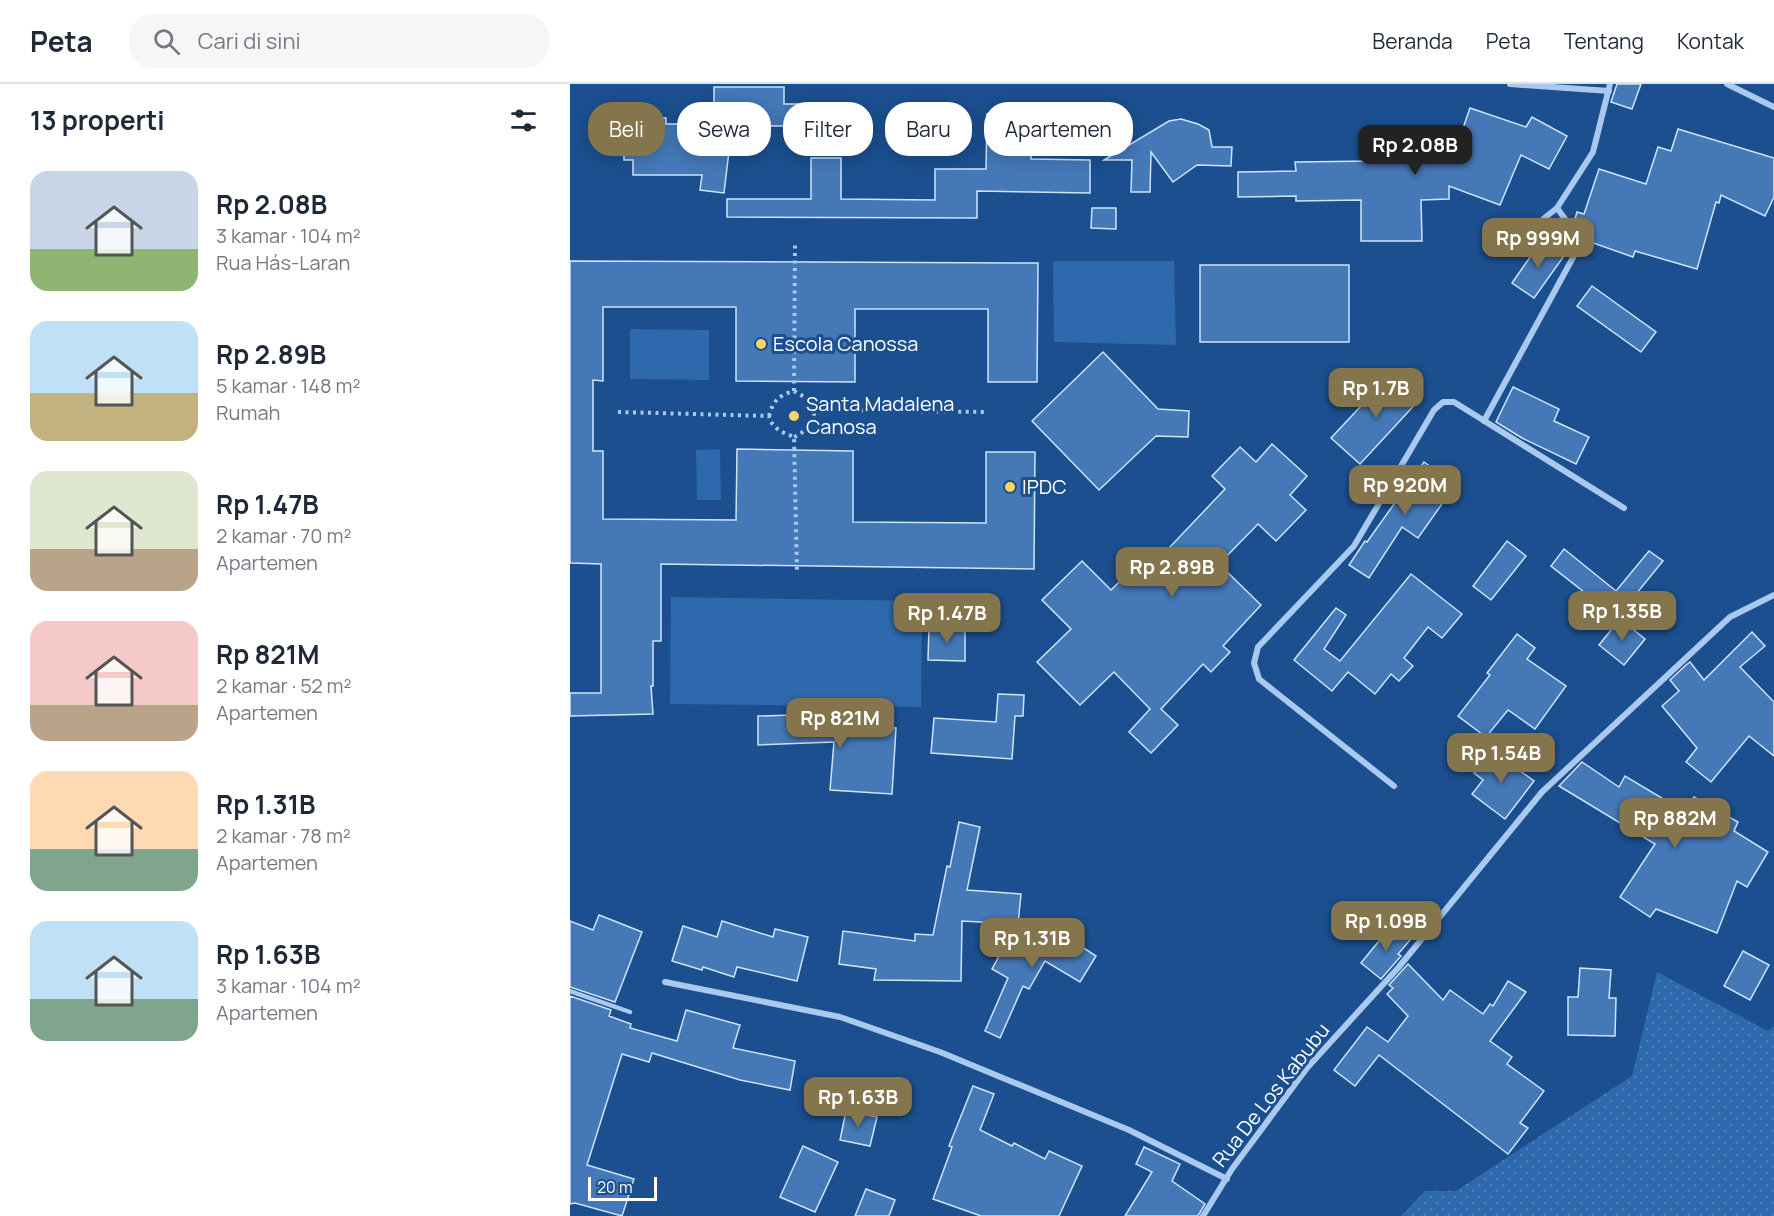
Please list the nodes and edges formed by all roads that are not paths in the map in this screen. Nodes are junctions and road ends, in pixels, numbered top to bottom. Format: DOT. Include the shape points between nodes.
graph roads {
  1 [pos="1510,84"];
  2 [pos="1727,84"];
  3 [pos="1609,88"];
  4 [pos="1774,107"];
  5 [pos="1557,208"];
  6 [pos="1537,224"];
  7 [pos="1484,421"];
  8 [pos="1624,508"];
  9 [pos="1774,594"];
  10 [pos="1394,786"];
  11 [pos="665,982"];
  12 [pos="570,992"];
  13 [pos="630,1012"];
  14 [pos="1227,1179"];
  15 [pos="1203,1216"];
  1 -- 3 [label="street"];
  2 -- 4 [label="street"];
  3 -- 5 [label="street" via="1593,152"];
  5 -- 6 [label="street"];
  5 -- 7 [label="street" via="1571,227 1576,252"];
  7 -- 8 [label="street"];
  7 -- 10 [label="street" via="1454,402 1443,402 1434,410 1354,546 1258,647 1254,663 1259,679"];
  9 -- 14 [label="street, Rua De Los Kabubu" via="1730,617 1542,792 1398,968 1307,1068"];
  11 -- 14 [label="street" via="840,1017 929,1048 1129,1130"];
  12 -- 13 [label="lane"];
  14 -- 15 [label="street, Rua De Los Kabubu"];
}
